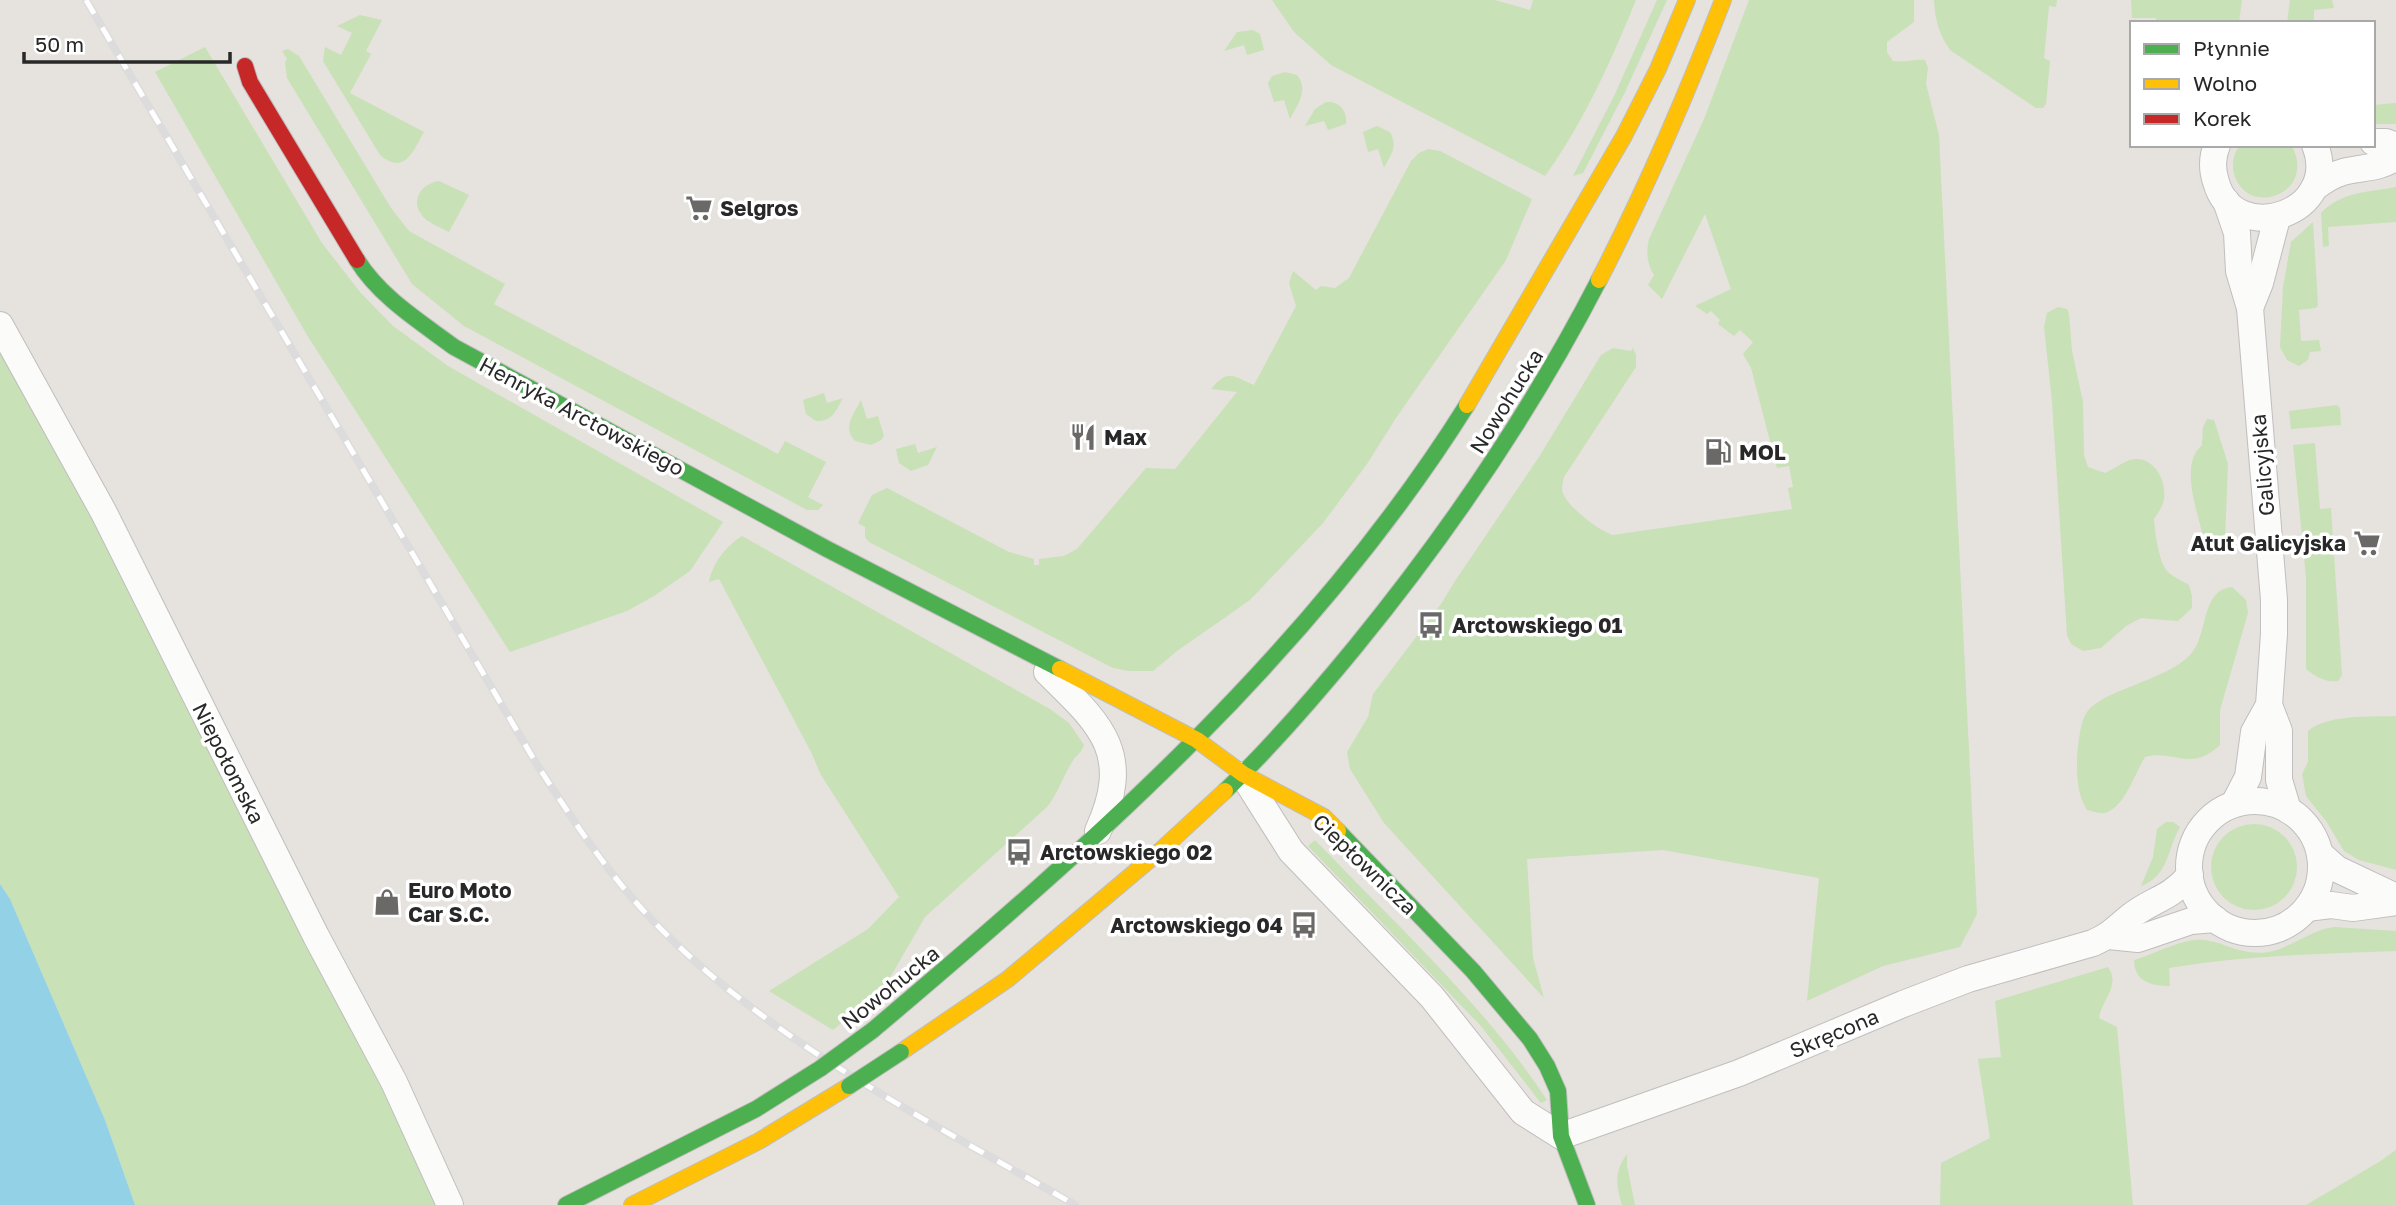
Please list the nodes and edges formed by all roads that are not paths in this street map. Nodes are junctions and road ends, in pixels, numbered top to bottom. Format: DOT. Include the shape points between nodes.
graph roads {
  1 [pos="1687,0"];
  2 [pos="1723,0"];
  3 [pos="245,66"];
  4 [pos="2375,142"];
  5 [pos="2396,146"];
  6 [pos="2217,147"];
  7 [pos="2315,147"];
  8 [pos="2396,157"];
  9 [pos="2314,188"];
  10 [pos="2226,201"];
  11 [pos="2277,218"];
  12 [pos="2250,308"];
  13 [pos="0,325"];
  14 [pos="1026,651"];
  15 [pos="2269,705"];
  16 [pos="1197,740"];
  17 [pos="1242,774"];
  18 [pos="2234,804"];
  19 [pos="2288,810"];
  20 [pos="1096,837"];
  21 [pos="2320,854"];
  22 [pos="2190,874"];
  23 [pos="2396,900"];
  24 [pos="2307,908"];
  25 [pos="2215,919"];
  26 [pos="2101,940"];
  27 [pos="1561,1136"];
  28 [pos="450,1205"];
  29 [pos="566,1205"];
  30 [pos="632,1205"];
  31 [pos="1587,1205"];
  1 -- 16 [label="main road, Nowohucka" via="1635,117 1484,378 1427,466 1298,631"];
  2 -- 17 [label="main road, Nowohucka" via="1685,101 1628,228 1533,401 1391,603"];
  3 -- 14 [label="main road, Henryka Arctowskiego" via="250,82 367,276 399,306 454,347"];
  4 -- 5 [label="street"];
  6 -- 10 [label="street, Galicyjska" via="2213,169"];
  7 -- 9 [label="street" via="2319,164"];
  8 -- 9 [label="street" via="2386,165 2342,173"];
  9 -- 11 [label="street" via="2301,204"];
  10 -- 11 [label="street" via="2249,216"];
  10 -- 12 [label="street, Galicyjska" via="2237,233 2239,271"];
  11 -- 12 [label="street, Galicyjska"];
  12 -- 15 [label="street, Galicyjska" via="2274,600"];
  13 -- 28 [label="street, Niepołomska" via="103,511 394,1082"];
  14 -- 16 [label="main road, Henryka Arctowskiego"];
  14 -- 20 [label="street, Henryka Arctowskiego" via="1082,706 1105,736 1113,779"];
  15 -- 18 [label="street, Galicyjska" via="2254,732 2248,777"];
  15 -- 19 [label="street, Galicyjska" via="2279,731 2279,780"];
  16 -- 17 [label="main road"];
  16 -- 20 [label="main road, Nowohucka"];
  17 -- 27 [label="street, Ciepłownicza" via="1291,851 1432,997 1523,1112"];
  17 -- 27 [label="main road, Ciepłownicza" via="1324,817 1473,971 1547,1066 1558,1091"];
  17 -- 30 [label="main road, Nowohucka, bridge" via="1006,981 759,1141"];
  18 -- 19 [label="street" via="2271,803"];
  18 -- 22 [label="street" via="2200,831 2193,845"];
  19 -- 21 [label="street" via="2303,821"];
  20 -- 29 [label="main road, Nowohucka, bridge" via="873,1030 821,1068 756,1108"];
  21 -- 23 [label="street" via="2337,869"];
  21 -- 24 [label="street" via="2317,891"];
  22 -- 25 [label="street" via="2194,892"];
  22 -- 26 [label="street, Skręcona" via="2168,897 2131,915"];
  23 -- 24 [label="street" via="2353,908"];
  24 -- 25 [label="street" via="2288,924 2263,933 2230,928"];
  25 -- 26 [label="street, Skręcona" via="2191,921 2138,939"];
  26 -- 27 [label="street, Skręcona" via="1990,972 1739,1073"];
  27 -- 31 [label="main road, Ciepłownicza"];
}
